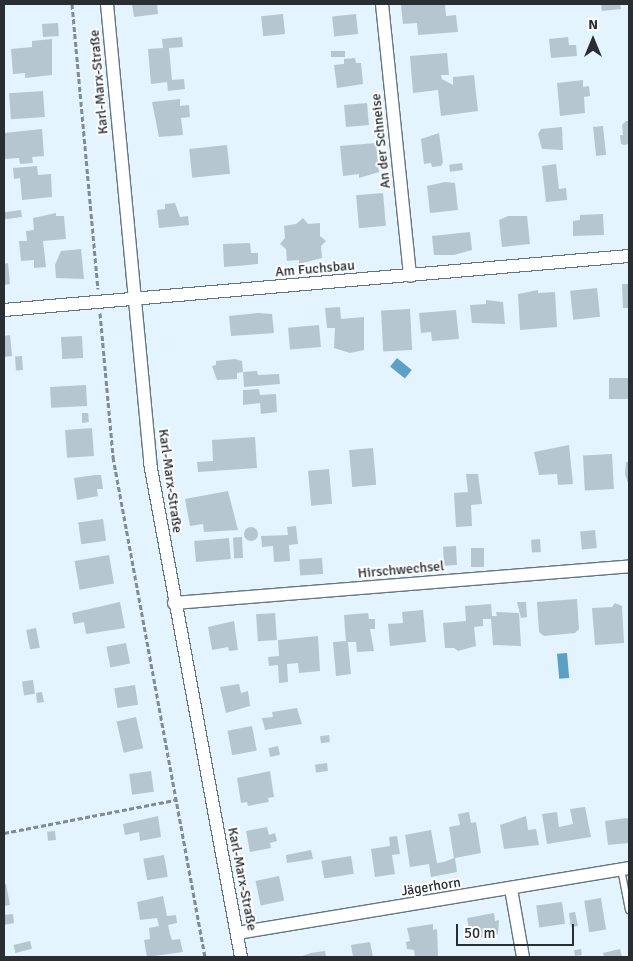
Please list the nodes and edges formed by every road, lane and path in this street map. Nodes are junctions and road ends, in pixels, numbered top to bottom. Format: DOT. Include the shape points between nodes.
graph roads {
  1 [pos="72,4"];
  2 [pos="107,4"];
  3 [pos="382,4"];
  4 [pos="629,256"];
  5 [pos="410,276"];
  6 [pos="135,300"];
  7 [pos="99,303"];
  8 [pos="4,310"];
  9 [pos="629,566"];
  10 [pos="174,603"];
  11 [pos="175,800"];
  12 [pos="4,833"];
  13 [pos="625,868"];
  14 [pos="511,889"];
  15 [pos="629,910"];
  16 [pos="237,933"];
  17 [pos="205,957"];
  18 [pos="241,957"];
  19 [pos="523,957"];
  1 -- 7 [label="path"];
  2 -- 6 [label="street, Karl-Marx-Straße"];
  3 -- 5 [label="street, An der Schneise"];
  4 -- 5 [label="street, Am Fuchsbau"];
  5 -- 6 [label="street, Am Fuchsbau"];
  6 -- 7 [label="street, Am Fuchsbau"];
  6 -- 10 [label="street, Karl-Marx-Straße" via="150,463"];
  7 -- 8 [label="street, Am Fuchsbau"];
  7 -- 11 [label="path" via="113,457"];
  9 -- 10 [label="street, Hirschwechsel"];
  10 -- 16 [label="street, Karl-Marx-Straße"];
  11 -- 12 [label="path"];
  11 -- 17 [label="path"];
  13 -- 14 [label="street, Jägerhorn"];
  13 -- 15 [label="lane"];
  14 -- 16 [label="street, Jägerhorn"];
  14 -- 19 [label="street"];
  16 -- 18 [label="street, Karl-Marx-Straße"];
}
